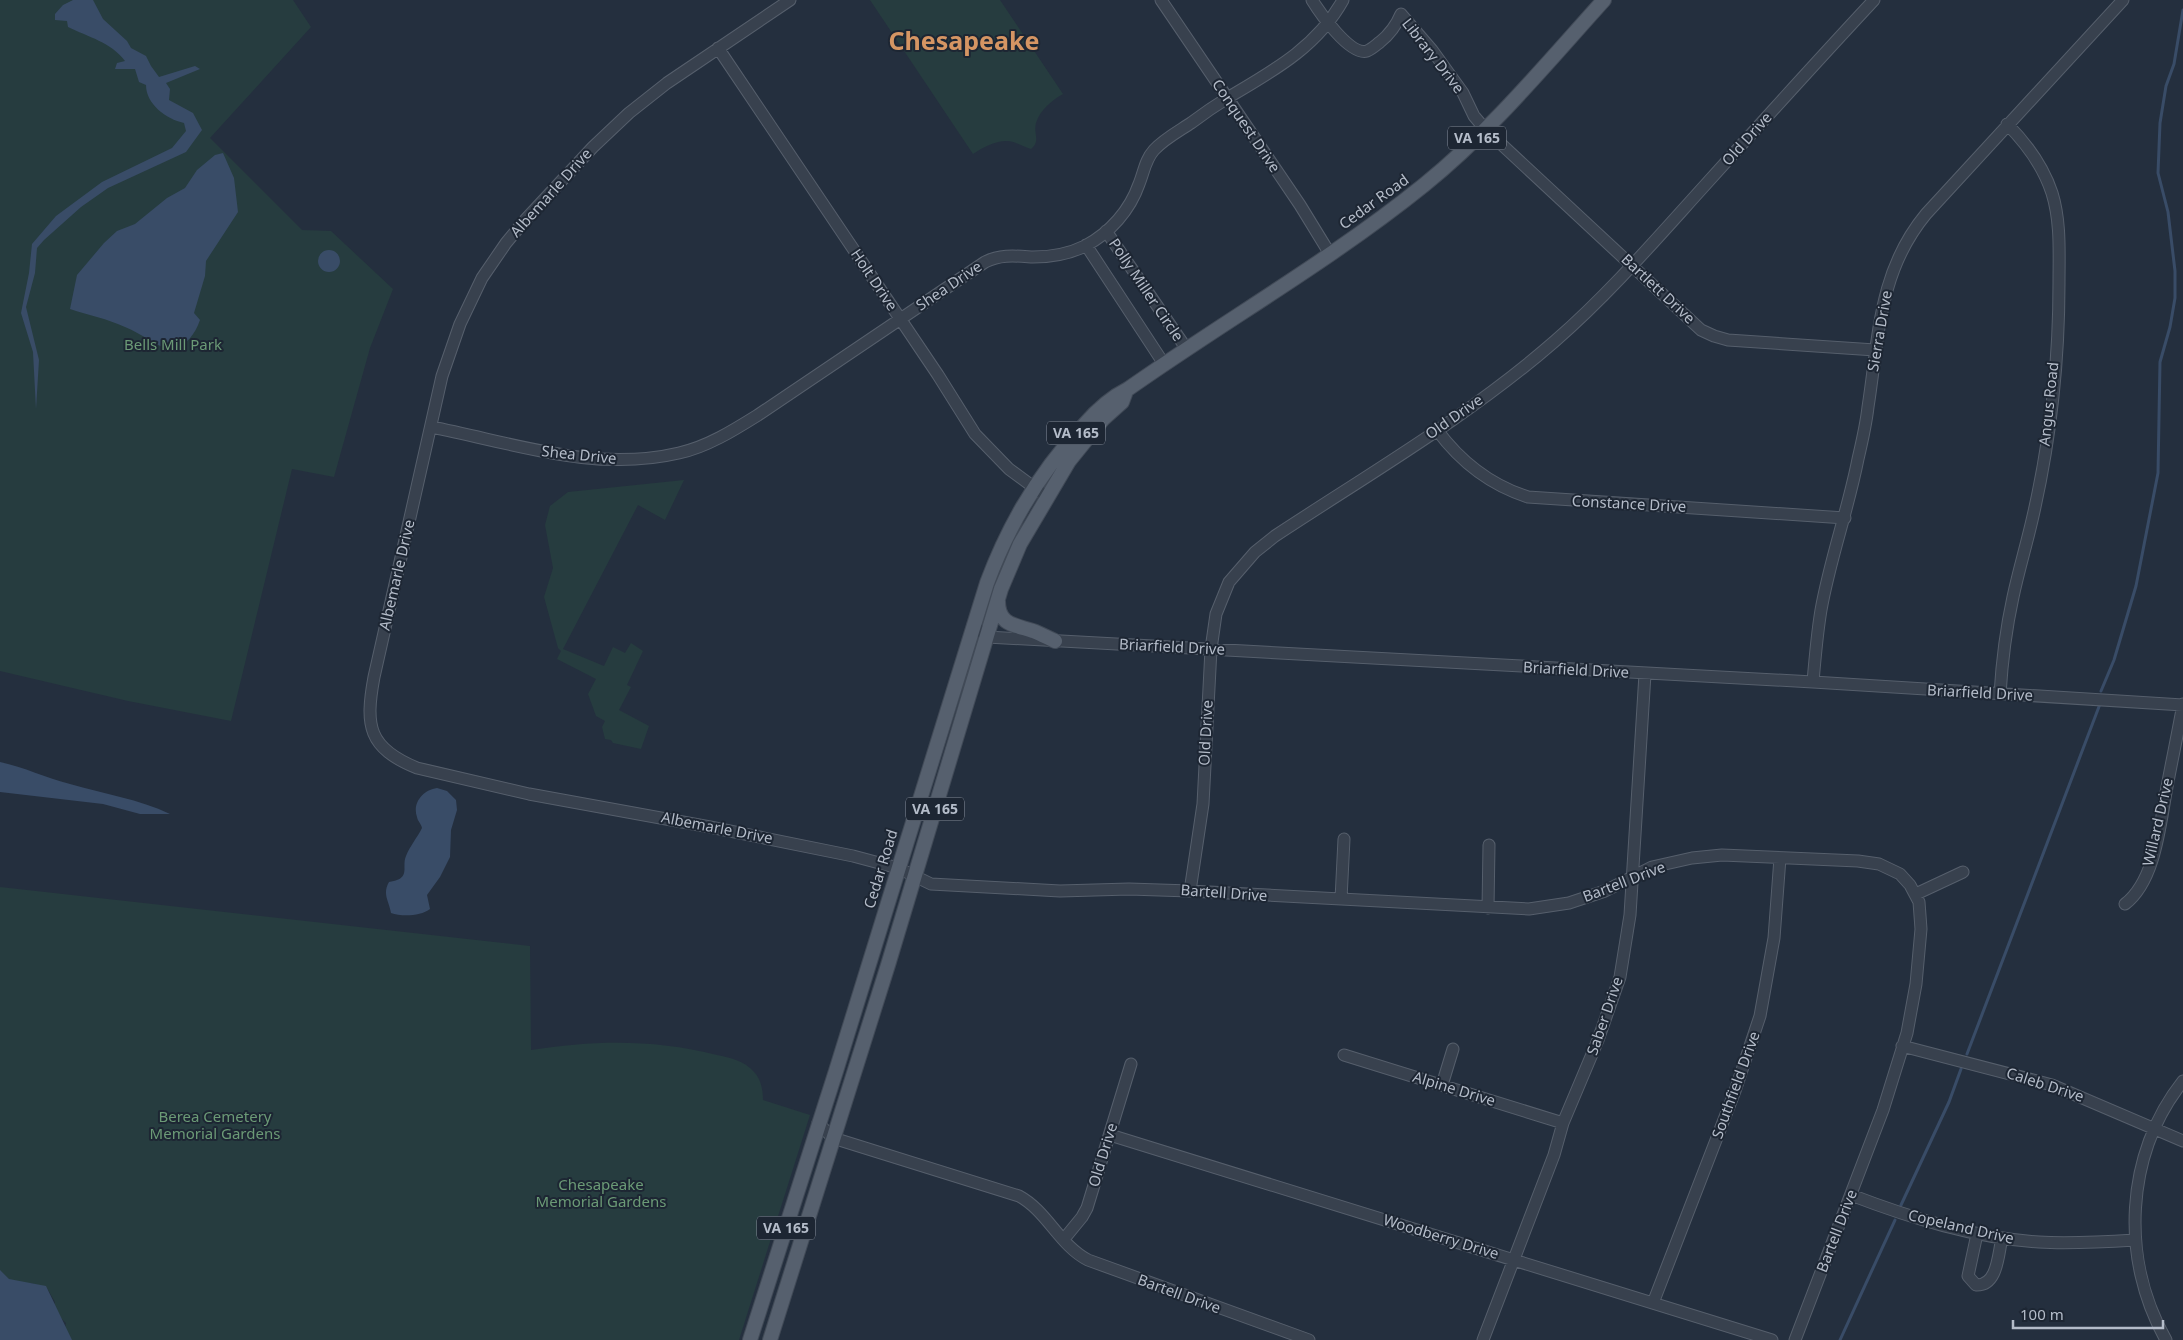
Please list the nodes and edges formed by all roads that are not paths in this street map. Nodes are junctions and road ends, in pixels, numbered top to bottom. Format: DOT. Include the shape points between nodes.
graph roads {
  1 [pos="790,0"];
  2 [pos="1161,0"];
  3 [pos="1312,0"];
  4 [pos="1343,0"];
  5 [pos="1604,0"];
  6 [pos="1874,0"];
  7 [pos="2123,0"];
  8 [pos="1329,21"];
  9 [pos="718,48"];
  10 [pos="1227,98"];
  11 [pos="2007,124"];
  12 [pos="1485,130"];
  13 [pos="1106,231"];
  14 [pos="1086,245"];
  15 [pos="1330,254"];
  16 [pos="1632,266"];
  17 [pos="900,318"];
  18 [pos="1186,348"];
  19 [pos="1875,350"];
  20 [pos="1164,364"];
  21 [pos="1128,389"];
  22 [pos="431,427"];
  23 [pos="1437,430"];
  24 [pos="1034,488"];
  25 [pos="1047,496"];
  26 [pos="1845,518"];
  27 [pos="998,601"];
  28 [pos="973,625"];
  29 [pos="987,637"];
  30 [pos="1055,641"];
  31 [pos="1210,649"];
  32 [pos="1645,674"];
  33 [pos="1813,682"];
  34 [pos="2000,694"];
  35 [pos="2183,705"];
  36 [pos="1344,839"];
  37 [pos="1489,845"];
  38 [pos="1780,858"];
  39 [pos="898,868"];
  40 [pos="1963,872"];
  41 [pos="914,876"];
  42 [pos="1631,878"];
  43 [pos="1190,891"];
  44 [pos="1916,894"];
  45 [pos="1341,899"];
  46 [pos="2125,904"];
  47 [pos="1488,908"];
  48 [pos="1902,1046"];
  49 [pos="1453,1049"];
  50 [pos="1344,1055"];
  51 [pos="1131,1064"];
  52 [pos="2183,1081"];
  53 [pos="1442,1085"];
  54 [pos="818,1123"];
  55 [pos="1563,1123"];
  56 [pos="2154,1128"];
  57 [pos="1110,1135"];
  58 [pos="833,1138"];
  59 [pos="2183,1141"];
  60 [pos="1851,1195"];
  61 [pos="784,1234"];
  62 [pos="1977,1234"];
  63 [pos="2002,1238"];
  64 [pos="1064,1239"];
  65 [pos="2135,1240"];
  66 [pos="1514,1260"];
  67 [pos="1653,1303"];
  68 [pos="750,1340"];
  69 [pos="758,1340"];
  70 [pos="770,1340"];
  71 [pos="1309,1340"];
  72 [pos="1483,1340"];
  73 [pos="1772,1340"];
  74 [pos="1795,1340"];
  75 [pos="2164,1340"];
  1 -- 9 [label="street, Albemarle Drive"];
  2 -- 10 [label="street, Conquest Drive"];
  3 -- 8 [label="street, Library Drive"];
  4 -- 8 [label="street, Shea Drive"];
  5 -- 12 [label="main road, Cedar Road / VA 165"];
  6 -- 16 [label="street, Old Drive"];
  7 -- 11 [label="street, Sierra Drive"];
  8 -- 10 [label="street, Shea Drive" via="1292,59"];
  8 -- 12 [label="street, Library Drive" via="1349,45 1366,52 1388,36 1401,14 1432,50"];
  9 -- 17 [label="street, Holt Drive"];
  9 -- 22 [label="street, Albemarle Drive" via="629,113 593,147 506,243 482,278 460,324 442,376"];
  10 -- 13 [label="street, Shea Drive" via="1153,151 1131,202"];
  10 -- 15 [label="street, Conquest Drive"];
  11 -- 19 [label="street, Sierra Drive" via="1911,234 1887,286"];
  11 -- 34 [label="street, Angus Road" via="2036,159 2052,193 2058,230 2059,303 2050,413 2033,516 2006,634"];
  12 -- 15 [label="main road, Cedar Road / VA 165" via="1426,184"];
  12 -- 16 [label="street, Bartlett Drive"];
  13 -- 14 [label="street, Shea Drive"];
  13 -- 18 [label="street, Polly Miller Circle"];
  14 -- 17 [label="street, Shea Drive" via="1058,255 993,258"];
  14 -- 20 [label="street, Polly Miller Circle"];
  15 -- 18 [label="main road, Cedar Road / VA 165"];
  16 -- 19 [label="street, Bartlett Drive" via="1701,330 1714,336 1728,340"];
  16 -- 23 [label="street, Old Drive" via="1554,341"];
  17 -- 22 [label="street, Shea Drive" via="758,415 725,435 680,453 609,461 551,455"];
  17 -- 24 [label="street, Holt Drive" via="975,434 996,457"];
  18 -- 20 [label="main road, Cedar Road / VA 165"];
  19 -- 26 [label="street, Sierra Drive" via="1868,406"];
  20 -- 21 [label="main road, Cedar Road / VA 165"];
  21 -- 24 [label="main road, Cedar Road / VA 165" via="1110,399 1077,432"];
  21 -- 25 [label="main road, Cedar Road / VA 165" via="1122,402 1077,450"];
  22 -- 39 [label="street, Albemarle Drive" via="370,700 372,728 383,748 417,768 529,794 792,843"];
  23 -- 26 [label="street, Constance Drive" via="1453,450 1480,474 1528,497"];
  23 -- 31 [label="street, Old Drive" via="1255,552 1229,582 1220,601"];
  24 -- 25 [label="street, Holt Drive"];
  24 -- 28 [label="main road, Cedar Road / VA 165" via="996,559"];
  25 -- 27 [label="main road, Cedar Road / VA 165" via="1020,544"];
  26 -- 33 [label="street, Sierra Drive" via="1821,609"];
  27 -- 29 [label="main road, Cedar Road / VA 165"];
  27 -- 30 [label="main road" via="998,611 1007,621"];
  28 -- 29 [label="street"];
  28 -- 39 [label="main road, Cedar Road / VA 165"];
  29 -- 30 [label="street, Briarfield Drive"];
  29 -- 41 [label="main road, Cedar Road / VA 165"];
  30 -- 31 [label="street, Briarfield Drive"];
  31 -- 32 [label="street, Briarfield Drive"];
  31 -- 43 [label="street, Old Drive" via="1203,804"];
  32 -- 33 [label="street, Briarfield Drive"];
  32 -- 42 [label="street, Saber Drive"];
  33 -- 34 [label="street, Briarfield Drive"];
  34 -- 35 [label="street, Briarfield Drive"];
  35 -- 46 [label="street, Willard Drive" via="2155,850 2136,893"];
  36 -- 45 [label="street"];
  37 -- 47 [label="street"];
  38 -- 42 [label="street, Bartell Drive" via="1728,855 1692,858 1652,867"];
  38 -- 44 [label="street, Bartell Drive" via="1879,864 1900,874"];
  38 -- 67 [label="street, Southfield Drive" via="1774,938 1760,1016 1735,1091"];
  39 -- 41 [label="street, Albemarle Drive"];
  39 -- 54 [label="main road, Cedar Road / VA 165"];
  40 -- 44 [label="street"];
  41 -- 43 [label="street, Bartell Drive" via="931,884 950,886 1060,891"];
  41 -- 58 [label="main road, Cedar Road / VA 165"];
  42 -- 47 [label="street, Bartell Drive" via="1605,891 1560,904 1529,909"];
  42 -- 55 [label="street, Saber Drive" via="1627,939 1620,977"];
  43 -- 45 [label="street, Bartell Drive"];
  44 -- 48 [label="street, Bartell Drive" via="1921,908 1921,929 1916,984"];
  45 -- 47 [label="street, Bartell Drive"];
  48 -- 56 [label="street, Caleb Drive" via="2052,1085"];
  48 -- 60 [label="street, Bartell Drive" via="1883,1110"];
  49 -- 53 [label="street"];
  50 -- 53 [label="street, Alpine Drive"];
  51 -- 57 [label="street, Old Drive"];
  52 -- 56 [label="street"];
  53 -- 55 [label="street, Alpine Drive"];
  54 -- 58 [label="street, Bartell Drive"];
  54 -- 61 [label="main road, Cedar Road / VA 165"];
  55 -- 66 [label="street, Saber Drive"];
  56 -- 59 [label="street, Caleb Drive"];
  56 -- 65 [label="street" via="2138,1182"];
  57 -- 64 [label="street, Old Drive" via="1087,1208"];
  57 -- 66 [label="street, Woodberry Drive"];
  58 -- 64 [label="street, Bartell Drive" via="1019,1196 1034,1206"];
  58 -- 70 [label="main road, Cedar Road / VA 165"];
  60 -- 62 [label="street, Copeland Drive" via="1889,1210"];
  60 -- 74 [label="street, Bartell Drive"];
  61 -- 68 [label="main road, Cedar Road / VA 165"];
  61 -- 69 [label="main road" via="779,1276"];
  62 -- 63 [label="street, Copeland Drive"];
  62 -- 63 [label="street" via="1968,1276 1976,1285 1985,1284 1993,1276"];
  63 -- 65 [label="street, Copeland Drive" via="2070,1244"];
  64 -- 71 [label="street, Bartell Drive" via="1088,1260"];
  65 -- 75 [label="street" via="2144,1289"];
  66 -- 67 [label="street, Woodberry Drive"];
  66 -- 72 [label="street, Saber Drive"];
  67 -- 73 [label="street, Woodberry Drive"];
}
